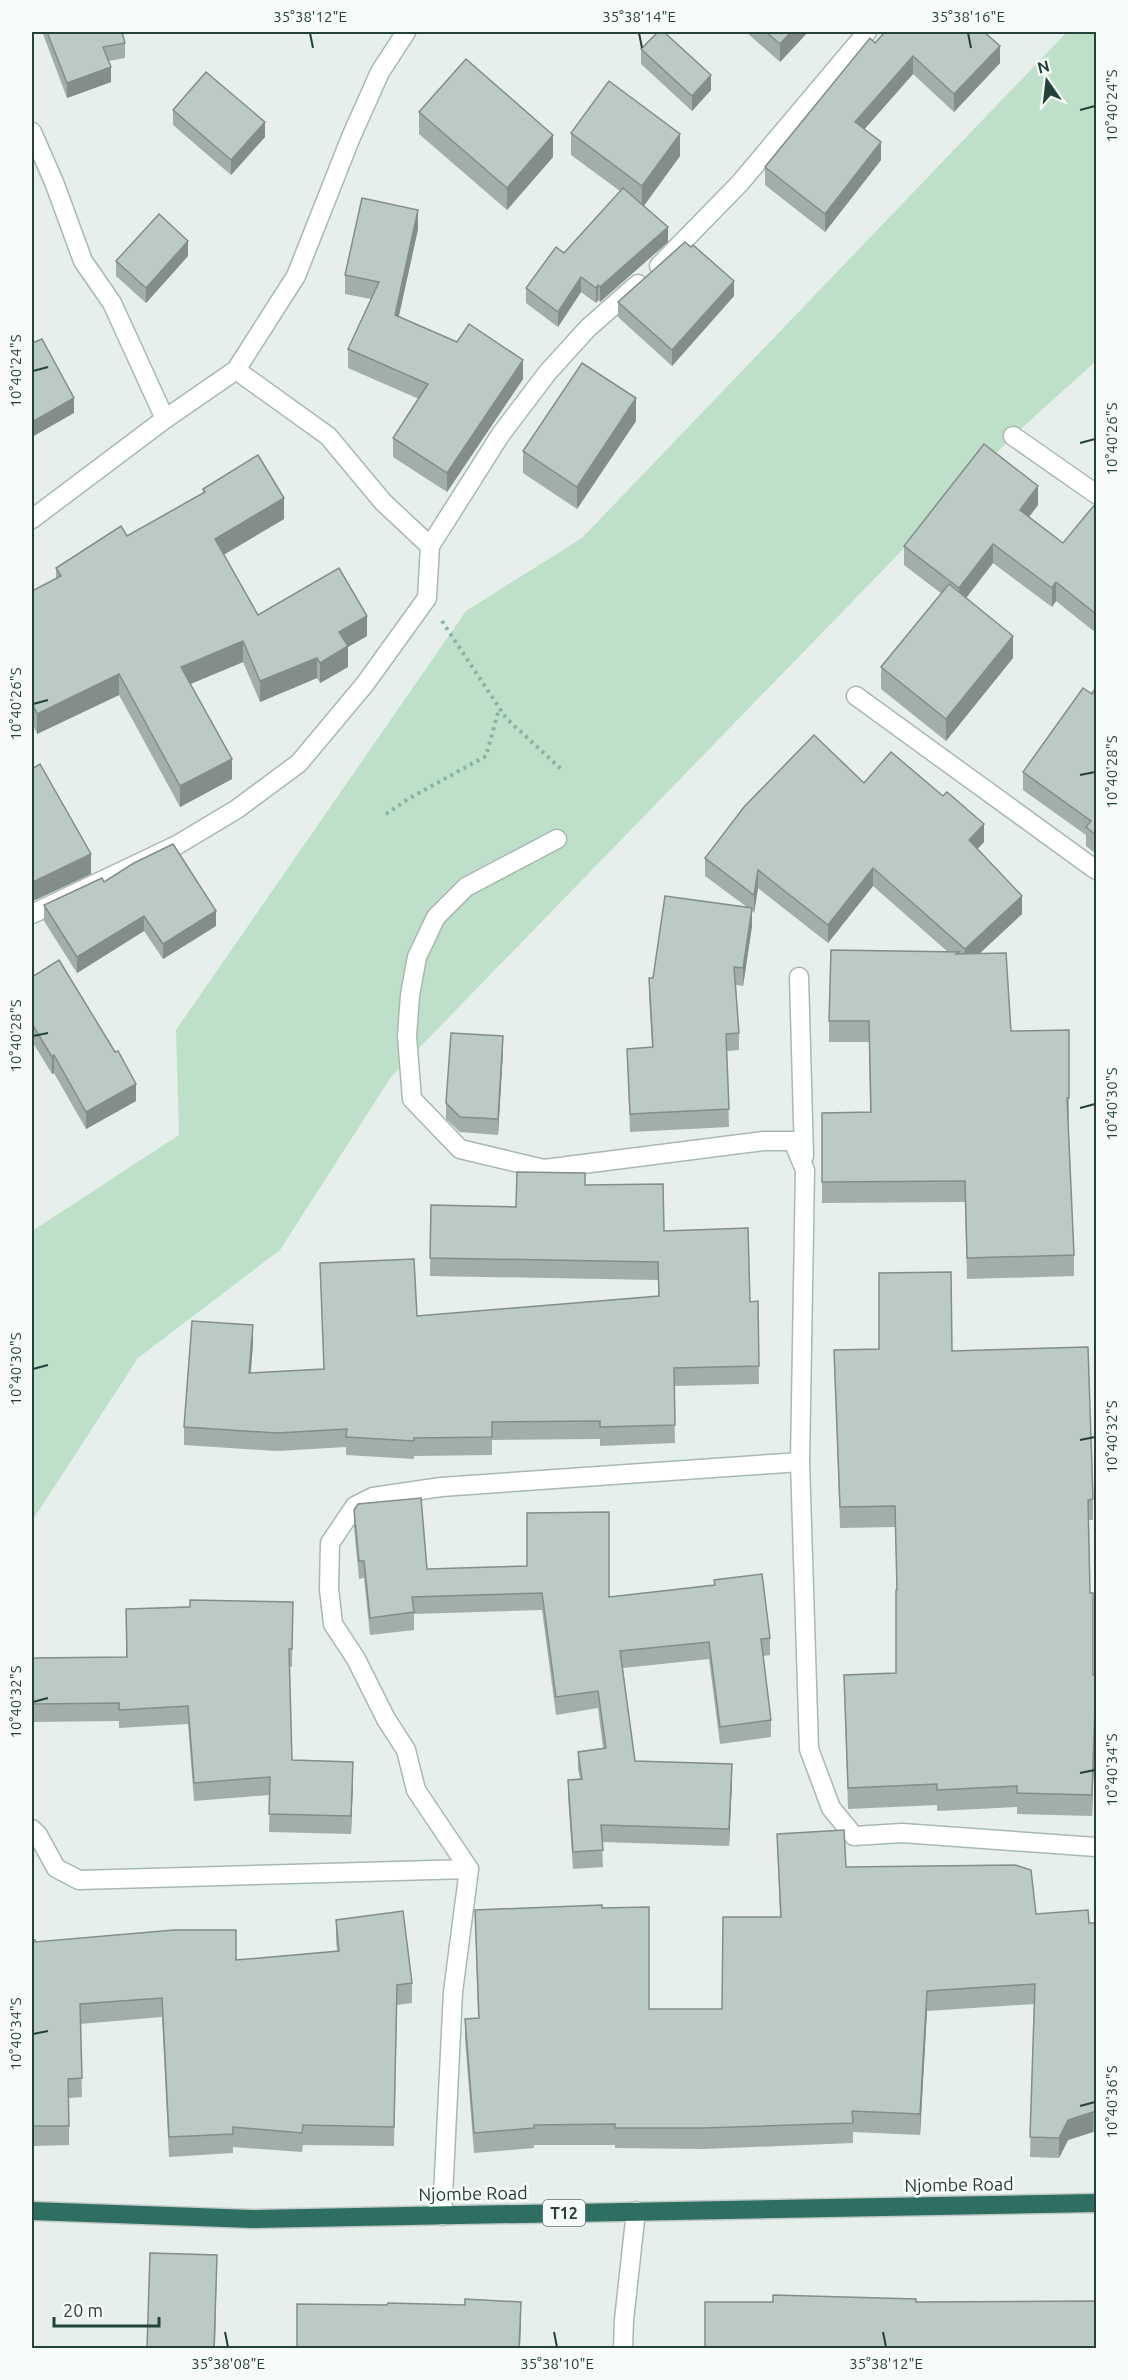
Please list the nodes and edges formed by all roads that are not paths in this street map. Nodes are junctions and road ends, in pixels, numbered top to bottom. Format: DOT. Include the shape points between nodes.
graph roads {
  1 [pos="406,32"];
  2 [pos="867,32"];
  3 [pos="32,132"];
  4 [pos="236,370"];
  5 [pos="165,419"];
  6 [pos="1013,436"];
  7 [pos="1096,494"];
  8 [pos="32,519"];
  9 [pos="430,546"];
  10 [pos="856,696"];
  11 [pos="557,839"];
  12 [pos="1096,870"];
  13 [pos="32,914"];
  14 [pos="799,977"];
  15 [pos="805,1170"];
  16 [pos="800,1461"];
  17 [pos="32,1829"];
  18 [pos="1096,1847"];
  19 [pos="469,1869"];
  20 [pos="1096,2203"];
  21 [pos="32,2211"];
  22 [pos="636,2211"];
  23 [pos="442,2216"];
  24 [pos="623,2349"];
  1 -- 4 [label="street" via="380,72 351,136 296,276"];
  2 -- 9 [label="street" via="740,183 668,258 588,328 548,372 501,434"];
  3 -- 5 [label="street" via="83,261 112,303"];
  4 -- 5 [label="street"];
  4 -- 9 [label="street" via="328,436 383,502"];
  5 -- 8 [label="street"];
  6 -- 7 [label="street"];
  9 -- 13 [label="street" via="427,598 365,684 299,763 237,809 177,844"];
  10 -- 12 [label="street"];
  11 -- 15 [label="street" via="466,887 436,917 417,957 410,995 406,1036 412,1098 460,1149 544,1169 764,1141 793,1141"];
  14 -- 15 [label="street"];
  15 -- 16 [label="street"];
  16 -- 18 [label="street" via="809,1749 831,1808 854,1836 902,1833"];
  16 -- 19 [label="street" via="441,1487 373,1497 355,1506 330,1543 333,1624 405,1750 416,1790"];
  17 -- 19 [label="street" via="56,1868 79,1880"];
  19 -- 23 [label="street" via="453,1992"];
  20 -- 22 [label="highway, Njombe Road / T12"];
  21 -- 23 [label="highway, Njombe Road / T12" via="252,2219"];
  22 -- 23 [label="highway, Njombe Road / T12"];
  22 -- 24 [label="street"];
}
